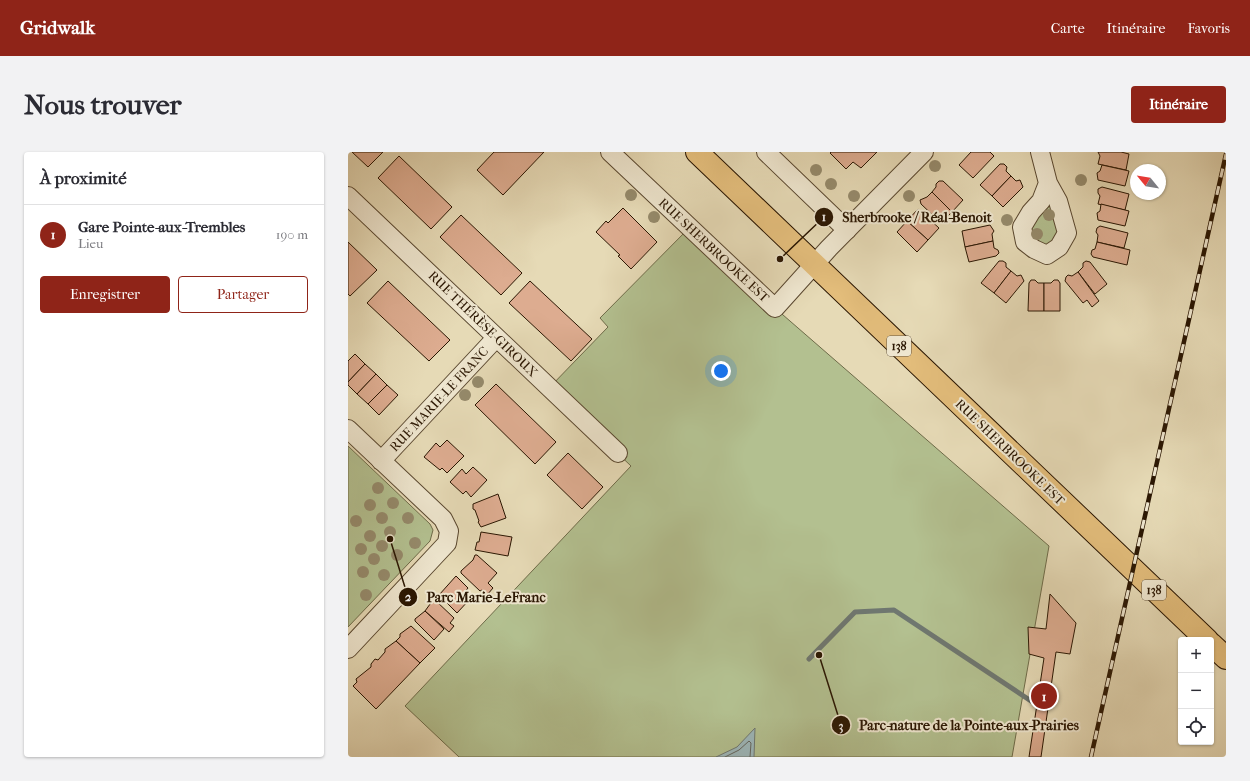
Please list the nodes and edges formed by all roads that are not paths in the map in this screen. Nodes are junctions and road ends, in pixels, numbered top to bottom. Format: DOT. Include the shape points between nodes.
graph roads {
  1 [pos="610,152"];
  2 [pos="697,152"];
  3 [pos="766,152"];
  4 [pos="924,152"];
  5 [pos="1040,152"];
  6 [pos="1048,182"];
  7 [pos="348,196"];
  8 [pos="847,230"];
  9 [pos="814,264"];
  10 [pos="496,338"];
  11 [pos="348,429"];
  12 [pos="618,453"];
  13 [pos="381,461"];
  14 [pos="1204,637"];
  15 [pos="1214,647"];
  16 [pos="348,648"];
  17 [pos="1226,658"];
  1 -- 9 [label="street, RUE SHERBROOKE EST" via="775,308"];
  2 -- 9 [label="main road, RUE SHERBROOKE EST / 138"];
  3 -- 8 [label="street"];
  4 -- 8 [label="street"];
  5 -- 6 [label="street"];
  7 -- 10 [label="street, RUE THÉRÈSE-GIROUX"];
  8 -- 9 [label="street"];
  9 -- 14 [label="main road, RUE SHERBROOKE EST / 138"];
  10 -- 12 [label="street, RUE THÉRÈSE-GIROUX"];
  10 -- 13 [label="street, RUE MARIE-LE FRANC"];
  11 -- 13 [label="street, RUE MARIE-LE FRANC"];
  13 -- 16 [label="street, RUE MARIE-LE FRANC" via="443,519 449,531 447,543"];
  15 -- 17 [label="main road"];
}
